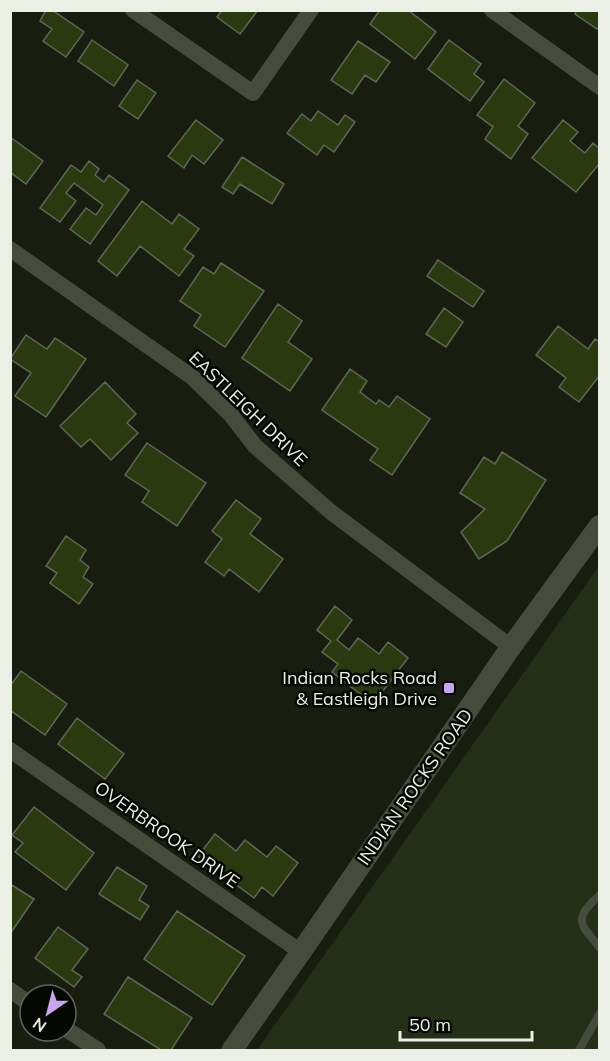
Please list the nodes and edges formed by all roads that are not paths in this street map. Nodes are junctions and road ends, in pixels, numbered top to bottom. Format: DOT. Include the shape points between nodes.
graph roads {
  1 [pos="133,10"];
  2 [pos="311,10"];
  3 [pos="492,10"];
  4 [pos="600,87"];
  5 [pos="10,249"];
  6 [pos="600,525"];
  7 [pos="512,647"];
  8 [pos="10,750"];
  9 [pos="600,896"];
  10 [pos="599,946"];
  11 [pos="301,952"];
  12 [pos="600,1013"];
  13 [pos="78,1037"];
  14 [pos="98,1050"];
  15 [pos="232,1050"];
  16 [pos="579,1050"];
  1 -- 2 [label="street" via="253,93"];
  3 -- 4 [label="street"];
  5 -- 7 [label="street, EASTLEIGH DRIVE" via="192,377 231,415 255,446 331,512"];
  6 -- 7 [label="street, INDIAN ROCKS ROAD"];
  7 -- 11 [label="street, INDIAN ROCKS ROAD"];
  8 -- 11 [label="street, OVERBROOK DRIVE"];
  9 -- 10 [label="lane" via="581,918 582,926"];
  11 -- 15 [label="street, INDIAN ROCKS ROAD"];
  12 -- 16 [label="lane"];
  13 -- 14 [label="street"];
}
